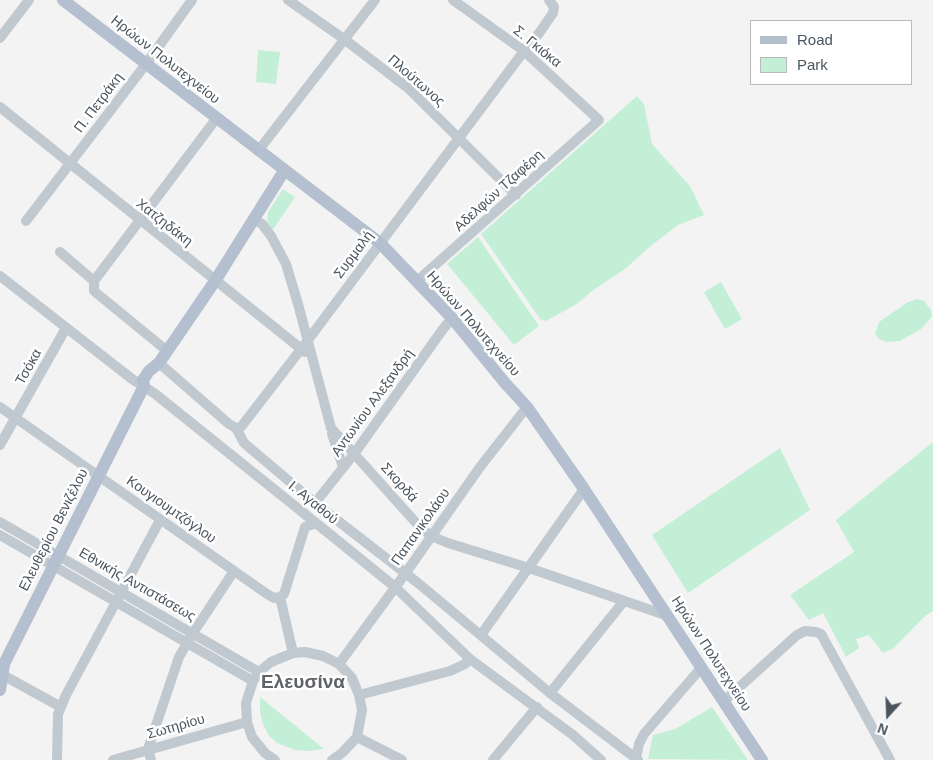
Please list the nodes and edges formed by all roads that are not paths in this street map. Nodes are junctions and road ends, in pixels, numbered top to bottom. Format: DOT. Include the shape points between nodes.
graph roads {
  1 [pos="29,0"];
  2 [pos="63,0"];
  3 [pos="192,0"];
  4 [pos="288,0"];
  5 [pos="375,0"];
  6 [pos="453,0"];
  7 [pos="549,0"];
  8 [pos="0,38"];
  9 [pos="344,40"];
  10 [pos="524,51"];
  11 [pos="146,64"];
  12 [pos="0,107"];
  13 [pos="216,119"];
  14 [pos="599,120"];
  15 [pos="460,138"];
  16 [pos="258,151"];
  17 [pos="70,165"];
  18 [pos="284,170"];
  19 [pos="516,194"];
  20 [pos="254,219"];
  21 [pos="26,221"];
  22 [pos="140,221"];
  23 [pos="380,243"];
  24 [pos="60,252"];
  25 [pos="0,276"];
  26 [pos="94,281"];
  27 [pos="216,281"];
  28 [pos="417,281"];
  29 [pos="452,318"];
  30 [pos="66,328"];
  31 [pos="308,340"];
  32 [pos="300,348"];
  33 [pos="166,350"];
  34 [pos="312,359"];
  35 [pos="159,363"];
  36 [pos="144,386"];
  37 [pos="0,407"];
  38 [pos="527,408"];
  39 [pos="16,418"];
  40 [pos="236,428"];
  41 [pos="331,428"];
  42 [pos="0,445"];
  43 [pos="354,454"];
  44 [pos="343,467"];
  45 [pos="98,476"];
  46 [pos="584,489"];
  47 [pos="315,503"];
  48 [pos="160,520"];
  49 [pos="0,522"];
  50 [pos="316,523"];
  51 [pos="0,535"];
  52 [pos="431,536"];
  53 [pos="56,561"];
  54 [pos="529,568"];
  55 [pos="234,571"];
  56 [pos="405,574"];
  57 [pos="395,587"];
  58 [pos="280,596"];
  59 [pos="119,598"];
  60 [pos="624,601"];
  61 [pos="668,616"];
  62 [pos="193,633"];
  63 [pos="481,635"];
  64 [pos="187,642"];
  65 [pos="293,653"];
  66 [pos="470,659"];
  67 [pos="339,664"];
  68 [pos="701,668"];
  69 [pos="259,672"];
  70 [pos="1,674"];
  71 [pos="253,681"];
  72 [pos="0,690"];
  73 [pos="550,693"];
  74 [pos="359,695"];
  75 [pos="724,701"];
  76 [pos="61,707"];
  77 [pos="537,707"];
  78 [pos="247,722"];
  79 [pos="357,737"];
  80 [pos="148,750"];
  81 [pos="262,756"];
  82 [pos="389,757"];
  83 [pos="637,759"];
  84 [pos="57,760"];
  85 [pos="113,760"];
  86 [pos="151,760"];
  87 [pos="275,760"];
  88 [pos="332,760"];
  89 [pos="402,760"];
  90 [pos="493,760"];
  91 [pos="601,760"];
  92 [pos="762,760"];
  93 [pos="890,760"];
  1 -- 8 [label="street"];
  2 -- 11 [label="main road, Ηρώων Πολυτεχνείου"];
  3 -- 11 [label="street, Π. Πετράκη"];
  4 -- 9 [label="street, Πλούτωνος"];
  5 -- 9 [label="street"];
  6 -- 10 [label="street, Σ. Γκιόκα"];
  7 -- 10 [label="street, Συρμαλή" via="554,7 553,14"];
  9 -- 15 [label="street, Πλούτωνος" via="408,88"];
  9 -- 16 [label="street"];
  10 -- 14 [label="street, Σ. Γκιόκα"];
  10 -- 15 [label="street, Συρμαλή"];
  11 -- 13 [label="main road, Ηρώων Πολυτεχνείου"];
  11 -- 17 [label="street, Π. Πετράκη"];
  12 -- 17 [label="street, Χατζηδάκη"];
  13 -- 16 [label="main road, Ηρώων Πολυτεχνείου"];
  13 -- 22 [label="street"];
  14 -- 19 [label="street, Αδελφών Τζαφέρη"];
  15 -- 19 [label="street, Πλούτωνος"];
  15 -- 23 [label="street, Συρμαλή"];
  16 -- 18 [label="main road, Ηρώων Πολυτεχνείου"];
  17 -- 21 [label="street, Π. Πετράκη"];
  17 -- 22 [label="street, Χατζηδάκη"];
  18 -- 20 [label="main road"];
  18 -- 23 [label="main road, Ηρώων Πολυτεχνείου"];
  19 -- 28 [label="street, Αδελφών Τζαφέρη"];
  20 -- 27 [label="main road"];
  20 -- 31 [label="street, Σκορδά" via="271,236 286,264"];
  22 -- 26 [label="street"];
  22 -- 27 [label="street, Χατζηδάκη"];
  23 -- 28 [label="main road, Ηρώων Πολυτεχνείου"];
  23 -- 31 [label="street, Συρμαλή"];
  24 -- 26 [label="street"];
  25 -- 30 [label="street, Ι. Αγαθού"];
  26 -- 33 [label="street" via="94,292"];
  27 -- 32 [label="street, Χατζηδάκη"];
  27 -- 33 [label="main road"];
  28 -- 29 [label="main road, Ηρώων Πολυτεχνείου"];
  29 -- 38 [label="main road, Ηρώων Πολυτεχνείου"];
  29 -- 43 [label="street, Αντωνίου Αλεξανδρή"];
  30 -- 36 [label="street, Ι. Αγαθού"];
  30 -- 39 [label="street, Τσόκα"];
  31 -- 32 [label="street, Συρμαλή"];
  31 -- 34 [label="street, Σκορδά"];
  32 -- 34 [label="street, Χατζηδάκη"];
  32 -- 40 [label="street, Συρμαλή" via="247,420"];
  33 -- 35 [label="main road"];
  34 -- 41 [label="street, Σκορδά"];
  35 -- 36 [label="main road, Ελευθερίου Βενιζέλου" via="143,380"];
  35 -- 40 [label="street"];
  36 -- 45 [label="main road, Ελευθερίου Βενιζέλου"];
  36 -- 50 [label="street, Ι. Αγαθού"];
  37 -- 39 [label="street, Κουγιουμτζόγλου"];
  38 -- 46 [label="main road, Ηρώων Πολυτεχνείου"];
  38 -- 52 [label="street, Παπανικολάου"];
  39 -- 42 [label="street, Τσόκα"];
  39 -- 45 [label="street, Κουγιουμτζόγλου"];
  40 -- 47 [label="street" via="244,443"];
  41 -- 43 [label="street, Σκορδά"];
  41 -- 44 [label="street"];
  43 -- 44 [label="street, Αντωνίου Αλεξανδρή"];
  43 -- 52 [label="street, Σκορδά"];
  44 -- 47 [label="street, Αντωνίου Αλεξανδρή"];
  45 -- 48 [label="street, Κουγιουμτζόγλου"];
  45 -- 53 [label="main road, Ελευθερίου Βενιζέλου"];
  46 -- 54 [label="street"];
  46 -- 61 [label="main road, Ηρώων Πολυτεχνείου"];
  47 -- 56 [label="street"];
  48 -- 55 [label="street, Κουγιουμτζόγλου"];
  48 -- 59 [label="street"];
  49 -- 53 [label="street, Εθνικής Αντιστάσεως"];
  50 -- 57 [label="street, Ι. Αγαθού"];
  50 -- 58 [label="street" via="305,527 284,594"];
  51 -- 53 [label="street, Εθνικής Αντιστάσεως"];
  52 -- 54 [label="street, Σκορδά"];
  52 -- 56 [label="street, Παπανικολάου"];
  53 -- 59 [label="street, Εθνικής Αντιστάσεως"];
  53 -- 70 [label="main road, Ελευθερίου Βενιζέλου"];
  54 -- 60 [label="street, Σκορδά"];
  54 -- 63 [label="street"];
  55 -- 58 [label="street, Κουγιουμτζόγλου" via="274,598"];
  55 -- 62 [label="street"];
  56 -- 57 [label="street, Παπανικολάου"];
  56 -- 63 [label="street"];
  57 -- 66 [label="street, Ι. Αγαθού"];
  57 -- 67 [label="street, Παπανικολάου"];
  58 -- 65 [label="street"];
  59 -- 62 [label="street, Εθνικής Αντιστάσεως"];
  59 -- 64 [label="street, Εθνικής Αντιστάσεως"];
  59 -- 76 [label="street"];
  60 -- 61 [label="street, Σκορδά"];
  60 -- 73 [label="street"];
  61 -- 68 [label="main road, Ηρώων Πολυτεχνείου"];
  62 -- 64 [label="street"];
  62 -- 69 [label="street, Εθνικής Αντιστάσεως"];
  63 -- 73 [label="street"];
  64 -- 71 [label="street, Εθνικής Αντιστάσεως"];
  64 -- 80 [label="street"];
  65 -- 67 [label="street" via="323,656"];
  65 -- 69 [label="street" via="271,662"];
  66 -- 74 [label="street" via="450,671"];
  66 -- 77 [label="street, Ι. Αγαθού"];
  67 -- 74 [label="street" via="352,678"];
  68 -- 75 [label="main road, Ηρώων Πολυτεχνείου"];
  68 -- 83 [label="street" via="644,734"];
  69 -- 71 [label="street"];
  70 -- 72 [label="main road, Ελευθερίου Βενιζέλου"];
  70 -- 76 [label="street"];
  71 -- 78 [label="street" via="246,703"];
  73 -- 83 [label="street"];
  74 -- 79 [label="street" via="362,710"];
  75 -- 92 [label="main road, Ηρώων Πολυτεχνείου"];
  75 -- 93 [label="street" via="797,635 805,631 816,632"];
  76 -- 84 [label="street"];
  77 -- 90 [label="street"];
  77 -- 91 [label="street, Ι. Αγαθού"];
  78 -- 80 [label="street, Σωτηρίου"];
  78 -- 81 [label="street"];
  79 -- 82 [label="street"];
  79 -- 88 [label="street"];
  80 -- 85 [label="street, Σωτηρίου"];
  80 -- 86 [label="street"];
  81 -- 87 [label="street"];
  82 -- 89 [label="street"];
}
